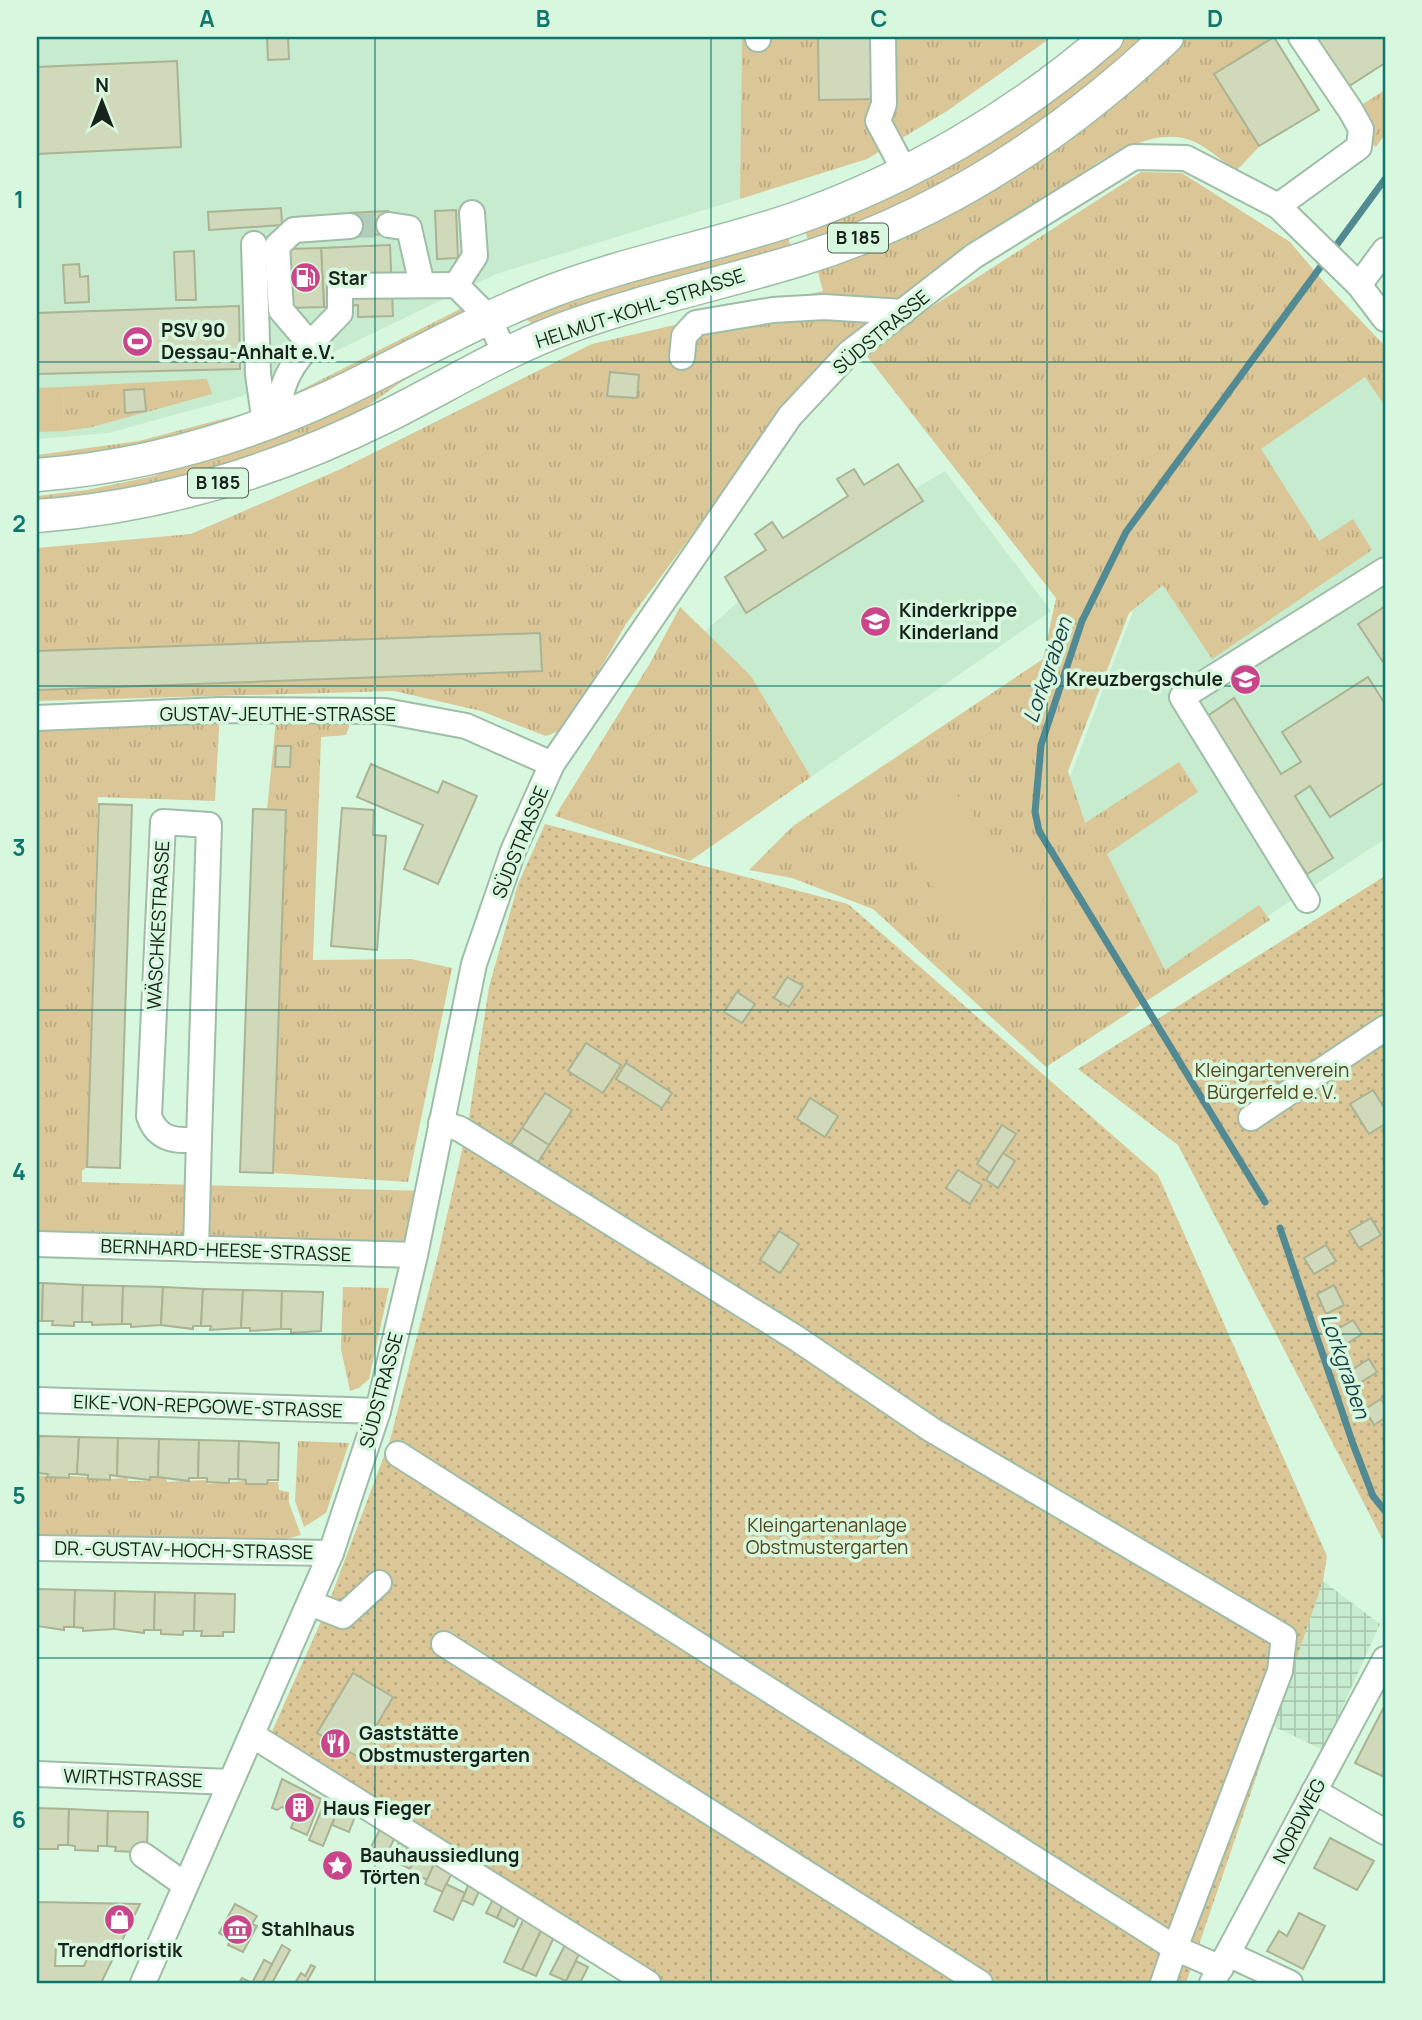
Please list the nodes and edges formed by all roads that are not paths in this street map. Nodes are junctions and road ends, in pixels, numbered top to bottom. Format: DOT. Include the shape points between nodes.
graph roads {
  1 [pos="883,37"];
  2 [pos="1107,37"];
  3 [pos="1167,37"];
  4 [pos="1301,37"];
  5 [pos="905,172"];
  6 [pos="1278,205"];
  7 [pos="472,213"];
  8 [pos="389,225"];
  9 [pos="350,226"];
  10 [pos="254,244"];
  11 [pos="1385,250"];
  12 [pos="422,285"];
  13 [pos="456,285"];
  14 [pos="1359,285"];
  15 [pos="903,312"];
  16 [pos="488,317"];
  17 [pos="1385,319"];
  18 [pos="310,344"];
  19 [pos="505,353"];
  20 [pos="682,357"];
  21 [pos="272,422"];
  22 [pos="37,475"];
  23 [pos="37,516"];
  24 [pos="1385,570"];
  25 [pos="37,718"];
  26 [pos="552,764"];
  27 [pos="1307,900"];
  28 [pos="1385,1028"];
  29 [pos="1251,1118"];
  30 [pos="441,1123"];
  31 [pos="199,1139"];
  32 [pos="37,1244"];
  33 [pos="196,1249"];
  34 [pos="415,1255"];
  35 [pos="37,1401"];
  36 [pos="378,1411"];
  37 [pos="398,1454"];
  38 [pos="37,1548"];
  39 [pos="331,1553"];
  40 [pos="379,1583"];
  41 [pos="310,1602"];
  42 [pos="444,1644"];
  43 [pos="1385,1659"];
  44 [pos="252,1735"];
  45 [pos="37,1774"];
  46 [pos="230,1782"];
  47 [pos="1314,1791"];
  48 [pos="1385,1832"];
  49 [pos="143,1855"];
  50 [pos="184,1884"];
  51 [pos="1175,1948"];
  52 [pos="1221,1969"];
  53 [pos="143,1983"];
  54 [pos="648,1983"];
  55 [pos="979,1983"];
  56 [pos="1163,1983"];
  57 [pos="1290,1983"];
  1 -- 5 [label="street" via="884,104 878,121"];
  2 -- 5 [label="main road, HELMUT-KOHL-STRASSE / B 185" via="1036,93"];
  3 -- 19 [label="main road, HELMUT-KOHL-STRASSE / B 185" via="1112,89 1059,129 942,200 804,259 633,306"];
  4 -- 6 [label="street" via="1352,111 1361,129 1359,147"];
  5 -- 16 [label="main road, HELMUT-KOHL-STRASSE / B 185" via="792,219 614,270"];
  6 -- 14 [label="street, SÜDSTRASSE"];
  6 -- 15 [label="street, SÜDSTRASSE" via="1186,158 1134,157 974,256"];
  7 -- 13 [label="street" via="475,256"];
  8 -- 12 [label="street" via="409,228"];
  9 -- 18 [label="street" via="294,230 277,246 281,310"];
  10 -- 21 [label="street" via="258,374"];
  11 -- 14 [label="street"];
  12 -- 13 [label="street"];
  12 -- 18 [label="street" via="340,286 340,313"];
  13 -- 16 [label="street"];
  14 -- 17 [label="street, SÜDSTRASSE"];
  15 -- 20 [label="street" via="824,307 696,323 684,336"];
  15 -- 26 [label="street, SÜDSTRASSE" via="849,353 790,416"];
  16 -- 19 [label="street"];
  16 -- 21 [label="main road, HELMUT-KOHL-STRASSE / B 185"];
  18 -- 21 [label="street" via="288,370"];
  19 -- 23 [label="main road, HELMUT-KOHL-STRASSE / B 185" via="390,415 251,472 145,501"];
  21 -- 22 [label="main road, HELMUT-KOHL-STRASSE / B 185" via="135,462"];
  24 -- 27 [label="street" via="1181,697"];
  25 -- 26 [label="street, GUSTAV-JEUTHE-STRASSE" via="220,710 385,711 467,726"];
  26 -- 30 [label="street, SÜDSTRASSE" via="513,850 474,964"];
  28 -- 29 [label="street"];
  30 -- 34 [label="street, SÜDSTRASSE"];
  30 -- 51 [label="street" via="460,1129 796,1338 932,1430 1284,1637 1280,1671"];
  31 -- 31 [label="street, WÄSCHKESTRASSE" via="209,825 163,822 149,1116 153,1129 168,1139"];
  31 -- 33 [label="street, WÄSCHKESTRASSE"];
  32 -- 33 [label="street, BERNHARD-HEESE-STRASSE"];
  33 -- 34 [label="street, BERNHARD-HEESE-STRASSE"];
  34 -- 36 [label="street, SÜDSTRASSE"];
  35 -- 36 [label="street, EIKE-VON-REPGOWE-STRASSE"];
  36 -- 39 [label="street, SÜDSTRASSE"];
  37 -- 51 [label="street"];
  38 -- 39 [label="street, DR.-GUSTAV-HOCH-STRASSE"];
  39 -- 41 [label="street, SÜDSTRASSE"];
  40 -- 41 [label="street" via="344,1616"];
  41 -- 44 [label="street, SÜDSTRASSE"];
  42 -- 55 [label="street"];
  43 -- 47 [label="street, NORDWEG"];
  44 -- 46 [label="street, SÜDSTRASSE"];
  44 -- 54 [label="street"];
  45 -- 46 [label="street, WIRTHSTRASSE"];
  46 -- 50 [label="street, SÜDSTRASSE"];
  47 -- 48 [label="street"];
  47 -- 52 [label="street, NORDWEG"];
  49 -- 50 [label="street"];
  50 -- 53 [label="street, SÜDSTRASSE"];
  51 -- 52 [label="street"];
  51 -- 56 [label="street"];
  52 -- 57 [label="street"];
}
